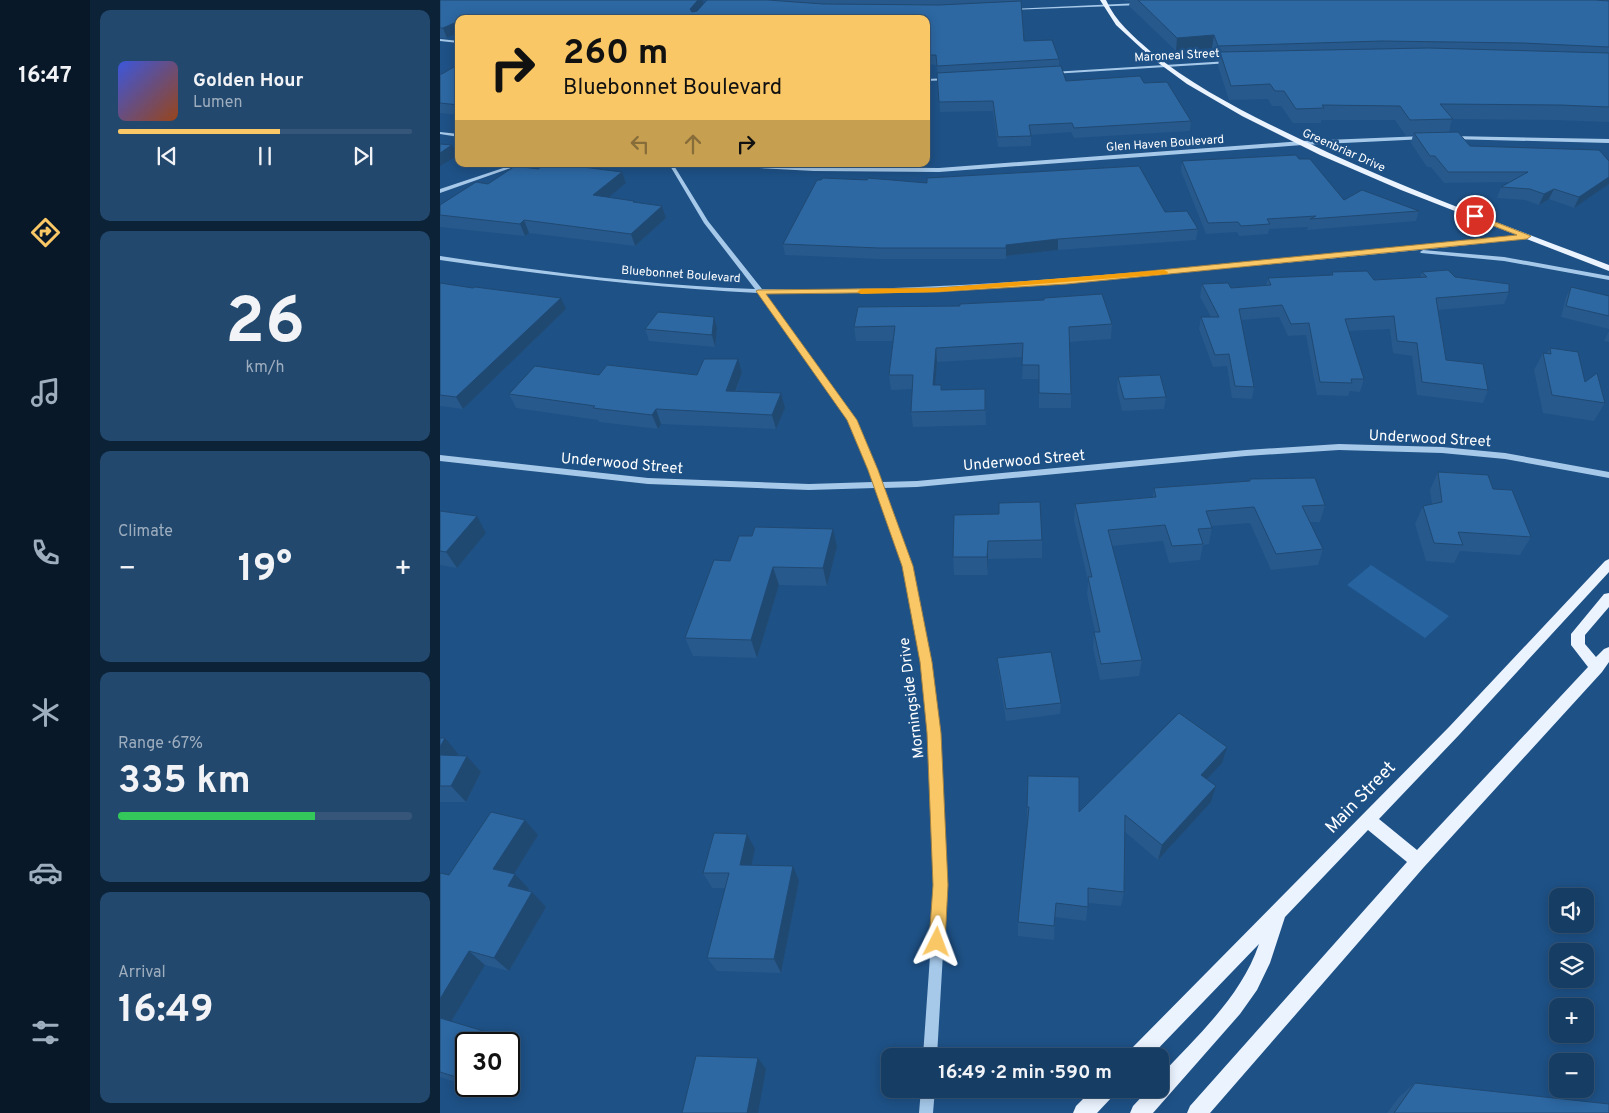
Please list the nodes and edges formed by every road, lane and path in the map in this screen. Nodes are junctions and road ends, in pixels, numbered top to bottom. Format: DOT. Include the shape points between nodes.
graph roads {
  1 [pos="1104,3"];
  2 [pos="1144,3"];
  3 [pos="1004,9"];
  4 [pos="440,40"];
  5 [pos="455,42"];
  6 [pos="1238,62"];
  7 [pos="1163,66"];
  8 [pos="1047,73"];
  9 [pos="953,79"];
  10 [pos="930,80"];
  11 [pos="440,133"];
  12 [pos="455,135"];
  13 [pos="1429,138"];
  14 [pos="1448,138"];
  15 [pos="1609,141"];
  16 [pos="1302,144"];
  17 [pos="510,167"];
  18 [pos="673,167"];
  19 [pos="777,167"];
  20 [pos="440,191"];
  21 [pos="1527,236"];
  22 [pos="1400,250"];
  23 [pos="440,258"];
  24 [pos="1609,268"];
  25 [pos="1609,278"];
  26 [pos="760,291"];
  27 [pos="440,458"];
  28 [pos="1609,474"];
  29 [pos="878,485"];
  30 [pos="1609,564"];
  31 [pos="1609,598"];
  32 [pos="1609,653"];
  33 [pos="1597,668"];
  34 [pos="1368,820"];
  35 [pos="1418,861"];
  36 [pos="1278,913"];
  37 [pos="931,1048"];
  38 [pos="1146,1048"];
  39 [pos="927,1098"];
  40 [pos="1097,1098"];
  41 [pos="926,1113"];
  42 [pos="1083,1113"];
  43 [pos="1140,1113"];
  44 [pos="1197,1113"];
  1 -- 2 [label="street"];
  1 -- 3 [label="street"];
  1 -- 7 [label="main road, Greenbriar Drive" via="1114,19"];
  4 -- 5 [label="street"];
  6 -- 7 [label="street, Maroneal Street"];
  7 -- 8 [label="street, Maroneal Street"];
  7 -- 16 [label="main road, Greenbriar Drive" via="1234,109"];
  9 -- 10 [label="street"];
  11 -- 12 [label="street"];
  13 -- 16 [label="street, Glen Haven Boulevard"];
  14 -- 15 [label="street"];
  16 -- 19 [label="street, Glen Haven Boulevard" via="939,170"];
  16 -- 21 [label="main road, Greenbriar Drive" via="1372,176"];
  17 -- 20 [label="street"];
  18 -- 26 [label="street, Morningside Drive" via="706,222"];
  21 -- 22 [label="street, Bluebonnet Boulevard"];
  21 -- 24 [label="main road, Greenbriar Drive"];
  22 -- 25 [label="street, Bluebonnet Boulevard" via="1504,259"];
  22 -- 26 [label="street, Bluebonnet Boulevard" via="937,290"];
  23 -- 26 [label="street, Bluebonnet Boulevard" via="550,274"];
  26 -- 29 [label="street, Morningside Drive" via="852,420"];
  27 -- 29 [label="street, Underwood Street" via="648,481 809,487"];
  28 -- 29 [label="street, Underwood Street" via="1505,456 1442,450 1339,447"];
  29 -- 37 [label="street, Morningside Drive" via="908,566 926,662 934,733 941,885"];
  30 -- 34 [label="main road, Main Street"];
  31 -- 33 [label="main road" via="1578,634 1578,645"];
  32 -- 33 [label="main road"];
  33 -- 35 [label="main road"];
  34 -- 35 [label="main road"];
  34 -- 36 [label="main road, Main Street"];
  35 -- 44 [label="main road"];
  36 -- 38 [label="main road, Main Street"];
  36 -- 43 [label="main road" via="1251,984 1234,1008"];
  39 -- 41 [label="street"];
  40 -- 42 [label="main road"];
}
